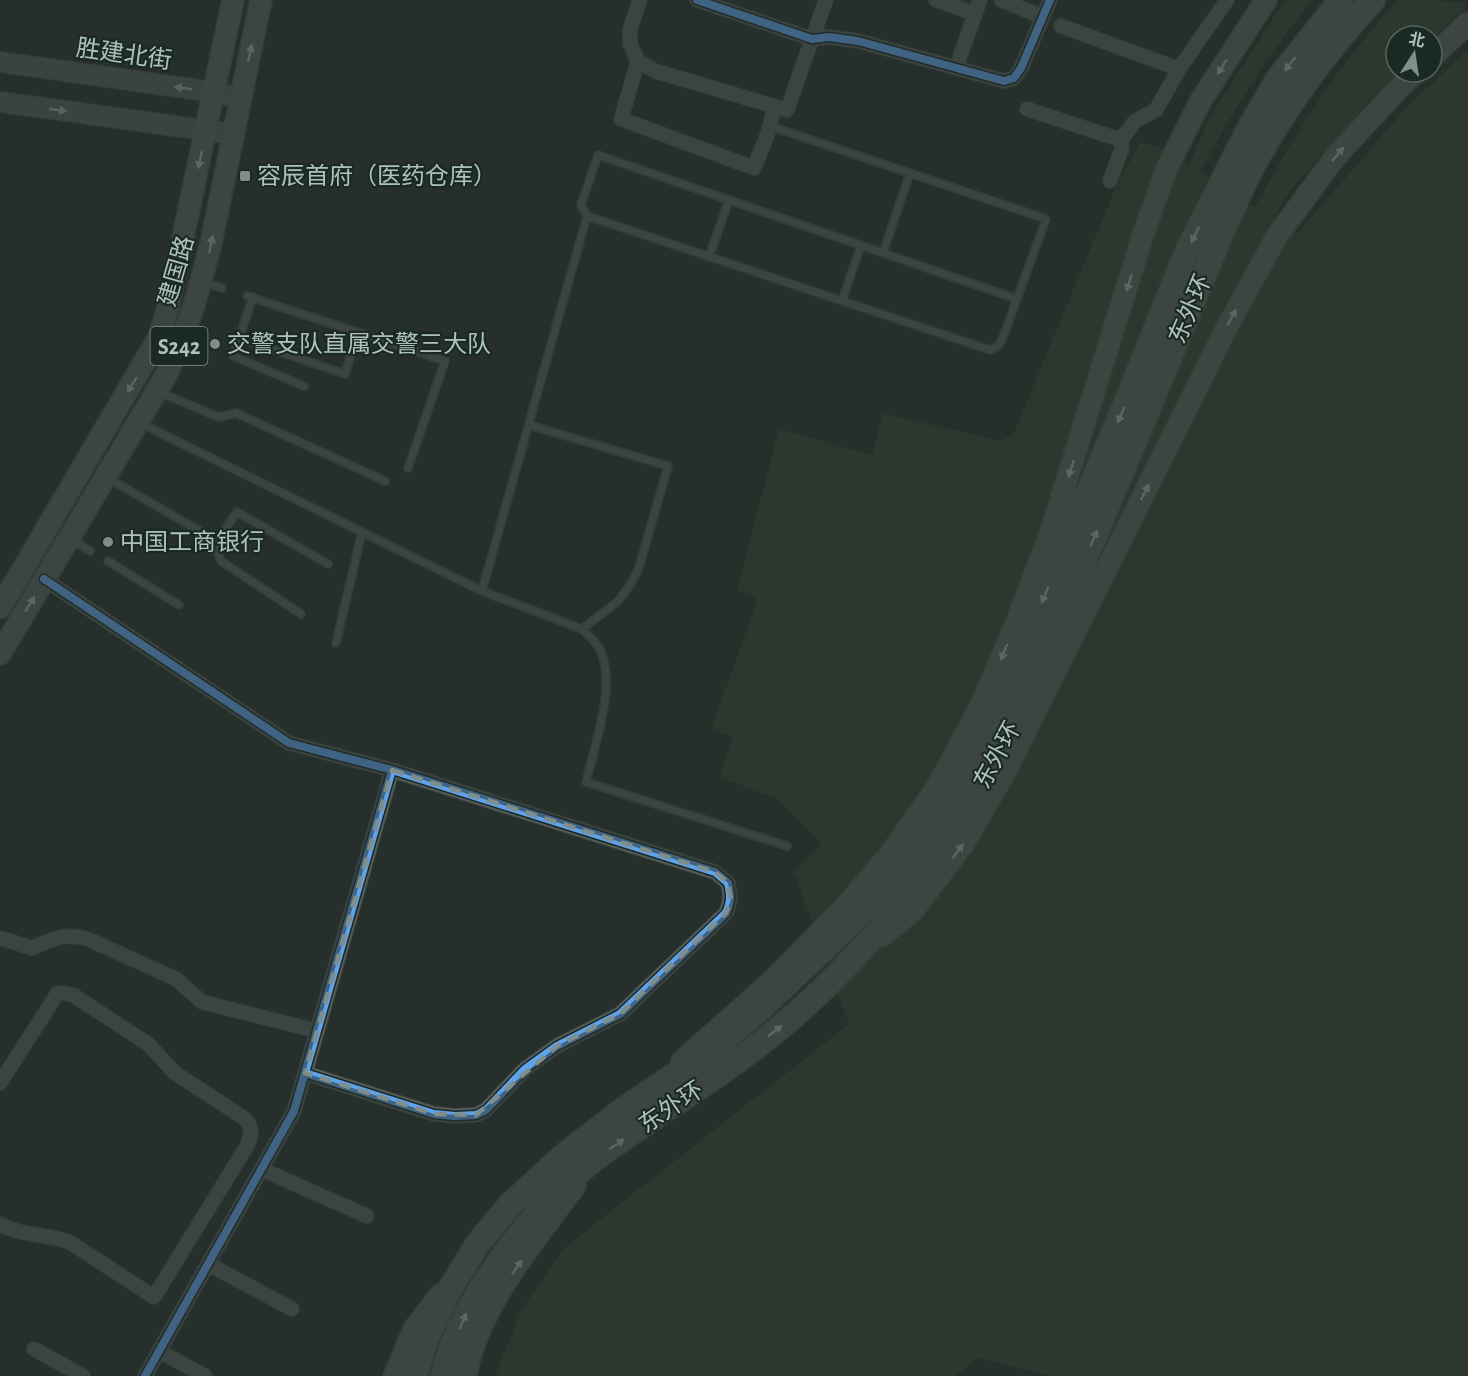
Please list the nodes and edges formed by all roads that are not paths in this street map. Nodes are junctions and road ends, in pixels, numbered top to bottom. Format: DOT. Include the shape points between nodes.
graph roads {
  1 [pos="233,0"];
  2 [pos="261,0"];
  3 [pos="640,0"];
  4 [pos="697,0"];
  5 [pos="826,0"];
  6 [pos="936,0"];
  7 [pos="980,0"];
  8 [pos="1001,0"];
  9 [pos="1050,0"];
  10 [pos="1227,0"];
  11 [pos="1266,0"];
  12 [pos="1341,0"];
  13 [pos="1373,0"];
  14 [pos="975,14"];
  15 [pos="1043,17"];
  16 [pos="1468,23"];
  17 [pos="1061,26"];
  18 [pos="1334,26"];
  19 [pos="812,39"];
  20 [pos="1444,46"];
  21 [pos="638,61"];
  22 [pos="0,62"];
  23 [pos="956,68"];
  24 [pos="1179,69"];
  25 [pos="1403,84"];
  26 [pos="213,92"];
  27 [pos="241,98"];
  28 [pos="0,102"];
  29 [pos="775,106"];
  30 [pos="1027,109"];
  31 [pos="779,129"];
  32 [pos="206,130"];
  33 [pos="232,134"];
  34 [pos="1121,140"];
  35 [pos="910,173"];
  36 [pos="1110,180"];
  37 [pos="729,200"];
  38 [pos="587,216"];
  39 [pos="861,245"];
  40 [pos="883,253"];
  41 [pos="709,257"];
  42 [pos="201,281"];
  43 [pos="222,288"];
  44 [pos="1017,299"];
  45 [pos="842,301"];
  46 [pos="358,332"];
  47 [pos="239,338"];
  48 [pos="303,386"];
  49 [pos="157,391"];
  50 [pos="117,411"];
  51 [pos="138,422"];
  52 [pos="529,425"];
  53 [pos="408,468"];
  54 [pos="105,477"];
  55 [pos="385,481"];
  56 [pos="362,532"];
  57 [pos="69,538"];
  58 [pos="217,542"];
  59 [pos="90,551"];
  60 [pos="108,561"];
  61 [pos="328,564"];
  62 [pos="44,579"];
  63 [pos="482,591"];
  64 [pos="179,604"];
  65 [pos="0,608"];
  66 [pos="301,614"];
  67 [pos="582,629"];
  68 [pos="336,643"];
  69 [pos="0,654"];
  70 [pos="392,770"];
  71 [pos="787,846"];
  72 [pos="0,938"];
  73 [pos="845,967"];
  74 [pos="317,1031"];
  75 [pos="305,1073"];
  76 [pos="0,1083"];
  77 [pos="648,1093"];
  78 [pos="594,1160"];
  79 [pos="261,1169"];
  80 [pos="367,1216"];
  81 [pos="0,1224"];
  82 [pos="476,1246"];
  83 [pos="208,1264"];
  84 [pos="292,1309"];
  85 [pos="34,1349"];
  86 [pos="159,1351"];
  87 [pos="83,1376"];
  88 [pos="145,1376"];
  89 [pos="205,1376"];
  90 [pos="394,1376"];
  91 [pos="415,1376"];
  92 [pos="443,1376"];
  93 [pos="466,1376"];
  1 -- 26 [label="main road, 建国路 / S242"];
  27 -- 2 [label="main road, 建国路 / S242, one-way"];
  3 -- 21 [label="street" via="630,29 630,44"];
  4 -- 19 [label="street"];
  5 -- 19 [label="street"];
  6 -- 14 [label="street"];
  7 -- 14 [label="street"];
  8 -- 15 [label="street"];
  9 -- 15 [label="street"];
  10 -- 24 [label="street"];
  11 -- 77 [label="main road, one-way" via="1200,102 1166,170 1050,534 980,707 937,787 890,854 843,909 771,982"];
  12 -- 18 [label="highway, 东外环"];
  13 -- 18 [label="highway, 东外环"];
  14 -- 23 [label="street"];
  15 -- 23 [label="street" via="1014,78 1004,81"];
  16 -- 20 [label="main road"];
  17 -- 24 [label="street"];
  73 -- 18 [label="highway, 东外环, one-way" via="919,882 975,797 1026,699 1223,230 1258,156 1297,97"];
  18 -- 77 [label="highway, 东外环, one-way" via="1278,79 1187,251 1028,636 957,783 885,887 847,927 712,1050"];
  19 -- 23 [label="street" via="858,40"];
  19 -- 29 [label="street" via="786,110"];
  21 -- 29 [label="street" via="655,71"];
  21 -- 29 [label="street" via="621,119 754,168"];
  26 -- 22 [label="main road, 胜建北街, one-way"];
  24 -- 34 [label="street" via="1156,110 1135,121"];
  73 -- 25 [label="main road, one-way" via="913,911 963,845 1007,770 1228,325 1277,236 1336,156"];
  26 -- 27 [label="main road, 胜建北街"];
  26 -- 32 [label="main road, 建国路 / S242"];
  27 -- 33 [label="main road, 建国路 / S242"];
  28 -- 32 [label="main road, one-way"];
  30 -- 34 [label="street"];
  31 -- 35 [label="lane"];
  32 -- 33 [label="main road"];
  32 -- 50 [label="main road, 建国路 / S242, one-way" via="162,327"];
  42 -- 33 [label="main road, 建国路 / S242, one-way"];
  34 -- 36 [label="street" via="1122,148"];
  35 -- 40 [label="lane"];
  35 -- 44 [label="lane" via="1046,219"];
  37 -- 38 [label="lane" via="598,155 581,205"];
  37 -- 39 [label="lane"];
  37 -- 41 [label="lane"];
  38 -- 41 [label="lane"];
  38 -- 52 [label="lane"];
  39 -- 40 [label="lane"];
  39 -- 45 [label="lane"];
  40 -- 44 [label="lane"];
  41 -- 45 [label="lane"];
  42 -- 43 [label="lane"];
  42 -- 49 [label="main road, 建国路 / S242" via="182,339"];
  44 -- 45 [label="lane" via="1002,340 990,350"];
  46 -- 47 [label="lane" via="345,374"];
  46 -- 47 [label="lane" via="250,297"];
  46 -- 53 [label="lane" via="445,361"];
  47 -- 48 [label="lane" via="233,356"];
  49 -- 51 [label="main road, 建国路 / S242"];
  49 -- 55 [label="lane" via="218,417 236,413"];
  50 -- 51 [label="main road"];
  50 -- 65 [label="main road, 建国路 / S242"];
  51 -- 54 [label="main road, 建国路 / S242"];
  51 -- 56 [label="lane"];
  52 -- 63 [label="lane"];
  52 -- 67 [label="lane" via="668,466 638,571 617,602"];
  54 -- 57 [label="main road, 建国路 / S242"];
  54 -- 58 [label="lane"];
  56 -- 63 [label="lane"];
  56 -- 68 [label="lane"];
  57 -- 59 [label="lane"];
  57 -- 62 [label="main road, 建国路 / S242"];
  58 -- 61 [label="lane" via="237,512"];
  58 -- 66 [label="lane" via="221,561"];
  60 -- 64 [label="lane"];
  69 -- 62 [label="main road, 建国路 / S242, one-way"];
  62 -- 70 [label="street" via="290,742"];
  63 -- 67 [label="lane"];
  67 -- 71 [label="lane" via="598,647 606,667 607,689 586,782"];
  70 -- 74 [label="street"];
  70 -- 75 [label="street" via="715,872 728,883 731,900 726,913 620,1014 557,1046 525,1069 486,1110 476,1115 434,1114"];
  72 -- 74 [label="street" via="32,948 75,935 176,980 202,1002"];
  78 -- 73 [label="highway, 东外环, one-way" via="782,1026"];
  74 -- 75 [label="street"];
  75 -- 79 [label="street" via="294,1111"];
  76 -- 81 [label="street" via="57,994 64,993 148,1044 175,1073 244,1118 252,1132 154,1297 71,1243"];
  77 -- 82 [label="highway, 东外环" via="562,1157 511,1204"];
  92 -- 78 [label="highway, 东外环, one-way" via="467,1310 500,1261 536,1214"];
  93 -- 78 [label="main road, one-way" via="470,1354 514,1270"];
  79 -- 80 [label="street"];
  79 -- 83 [label="street"];
  82 -- 90 [label="main road" via="414,1329"];
  82 -- 91 [label="highway, 东外环" via="444,1301"];
  83 -- 84 [label="street"];
  83 -- 86 [label="street"];
  85 -- 87 [label="street"];
  86 -- 88 [label="street"];
  86 -- 89 [label="street"];
}
